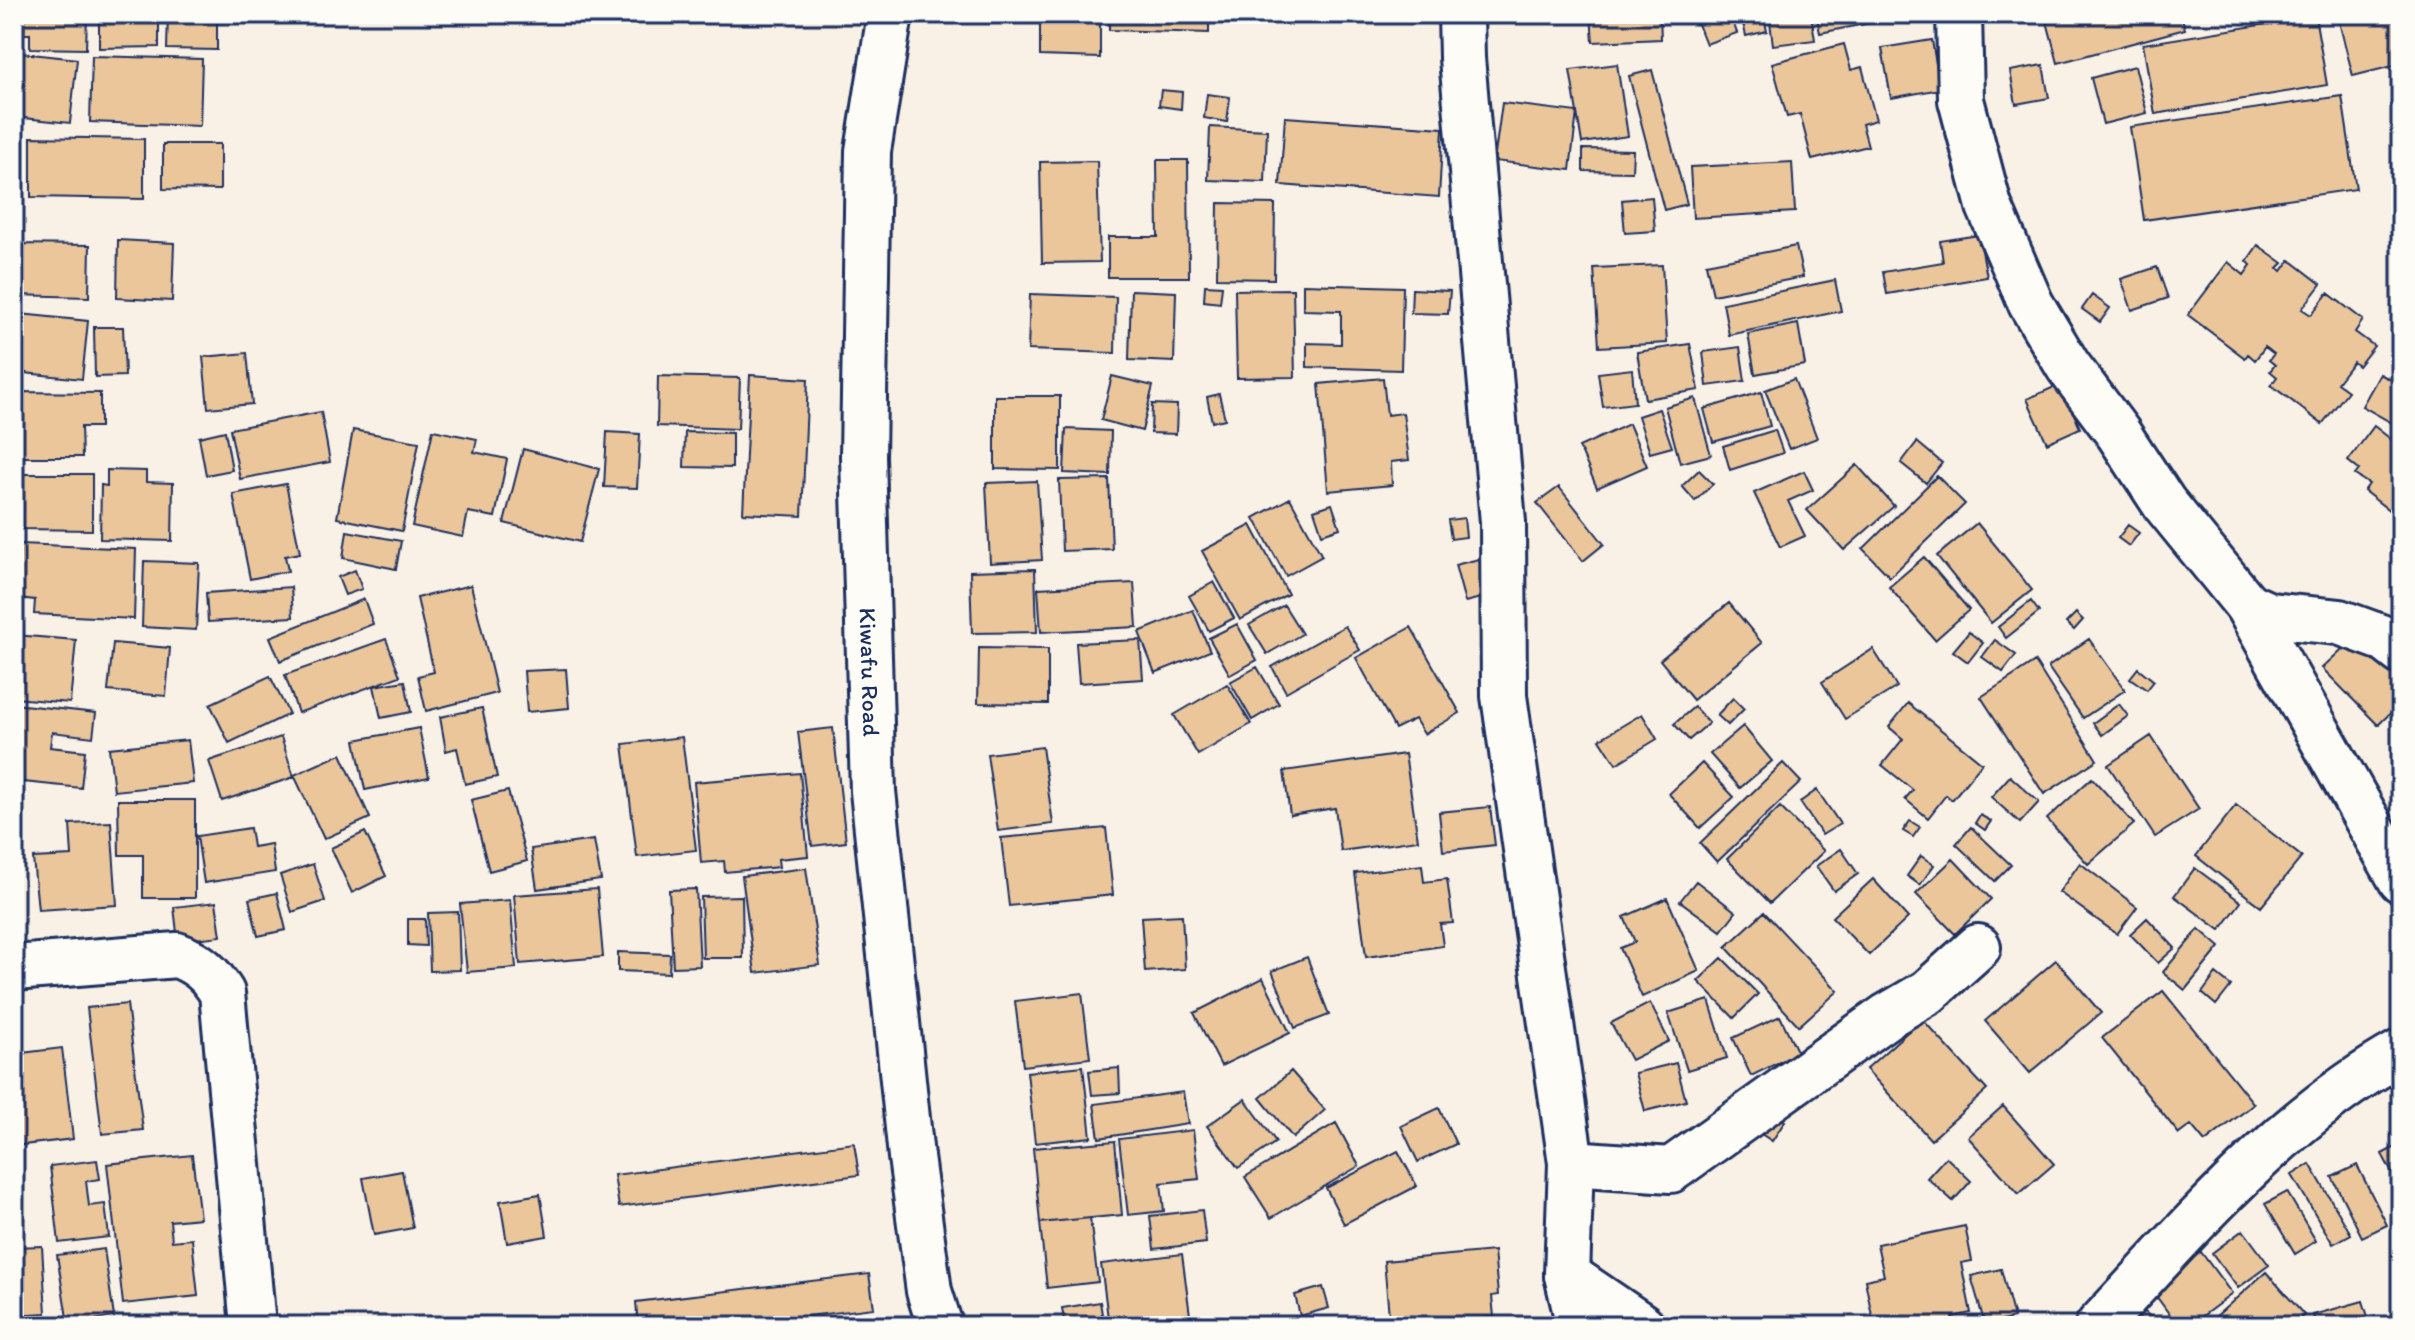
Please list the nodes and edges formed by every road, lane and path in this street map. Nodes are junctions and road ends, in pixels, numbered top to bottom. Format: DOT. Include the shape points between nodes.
graph roads {
  1 [pos="890,14"];
  2 [pos="1461,14"];
  3 [pos="1959,14"];
  4 [pos="2247,605"];
  5 [pos="2395,636"];
  6 [pos="2401,880"];
  7 [pos="1978,947"];
  8 [pos="14,968"];
  9 [pos="2401,1052"];
  10 [pos="1571,1163"];
  11 [pos="1567,1275"];
  12 [pos="253,1326"];
  13 [pos="940,1326"];
  14 [pos="1579,1326"];
  15 [pos="1642,1326"];
  16 [pos="2098,1326"];
  1 -- 13 [label="street, Kiwafu Road" via="868,151 863,457 873,791 911,1157 929,1291"];
  2 -- 10 [label="street" via="1503,522 1504,696"];
  3 -- 4 [label="street" via="1961,100 1989,206 2031,304 2164,503"];
  4 -- 5 [label="street" via="2269,615 2339,622"];
  4 -- 6 [label="street"];
  7 -- 10 [label="street" via="1928,992 1671,1170"];
  8 -- 12 [label="street" via="177,955 212,977 222,993"];
  9 -- 16 [label="street" via="2357,1076 2297,1123"];
  10 -- 11 [label="street"];
  11 -- 14 [label="street"];
  11 -- 15 [label="street"];
}
